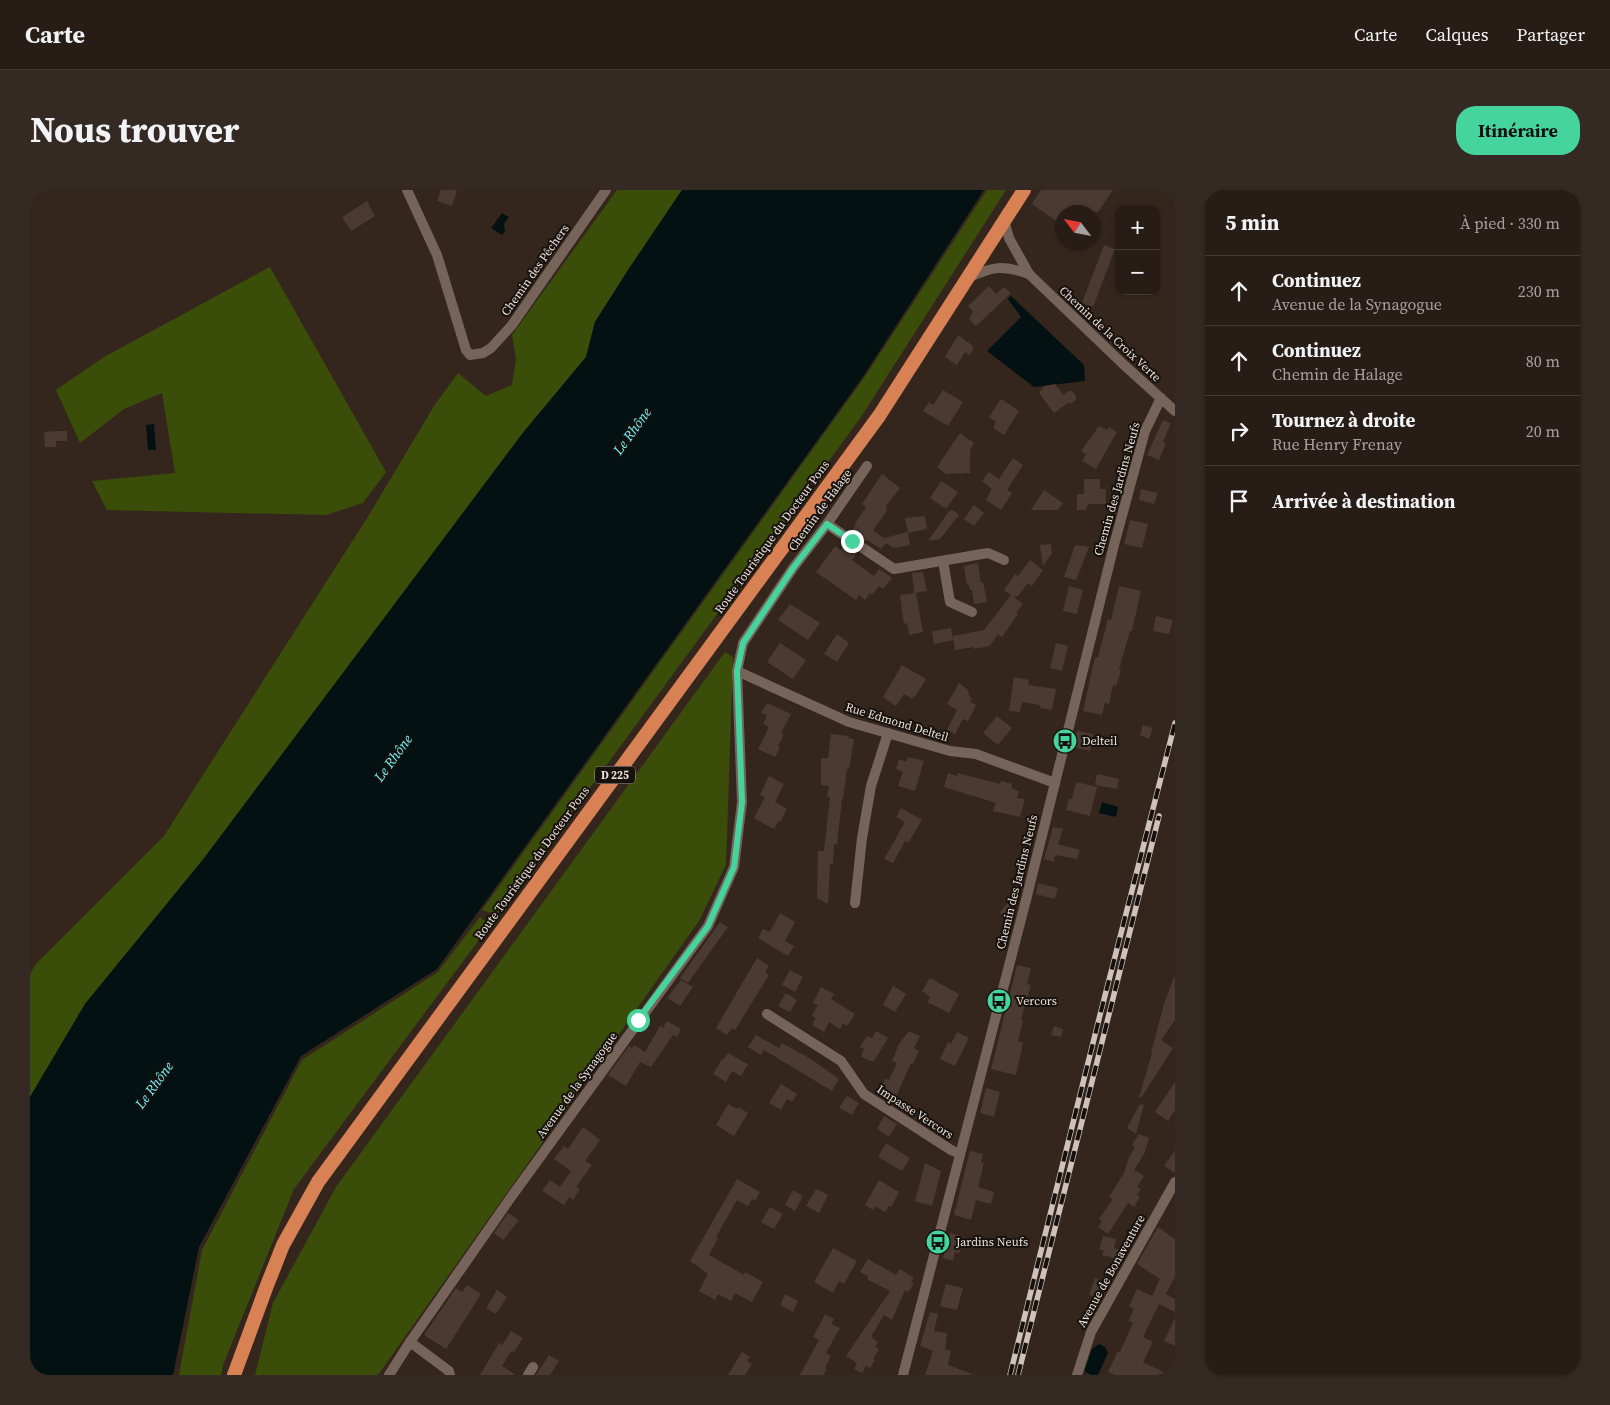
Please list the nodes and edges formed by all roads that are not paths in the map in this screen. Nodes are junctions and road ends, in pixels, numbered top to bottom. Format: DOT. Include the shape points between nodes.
graph roads {
  1 [pos="407,190"];
  2 [pos="606,190"];
  3 [pos="1024,190"];
  4 [pos="1004,220"];
  5 [pos="1029,274"];
  6 [pos="966,278"];
  7 [pos="1161,398"];
  8 [pos="1175,411"];
  9 [pos="867,466"];
  10 [pos="827,524"];
  11 [pos="1004,560"];
  12 [pos="943,561"];
  13 [pos="972,612"];
  14 [pos="743,643"];
  15 [pos="737,671"];
  16 [pos="888,733"];
  17 [pos="1055,783"];
  18 [pos="855,903"];
  19 [pos="767,1014"];
  20 [pos="960,1154"];
  21 [pos="1175,1182"];
  22 [pos="410,1342"];
  23 [pos="234,1375"];
  24 [pos="389,1375"];
  25 [pos="450,1375"];
  26 [pos="903,1375"];
  27 [pos="1077,1375"];
  1 -- 2 [label="street, Chemin des Pêchers" via="437,255 466,350 476,355 491,348 512,325"];
  3 -- 4 [label="highway, Route Touristique du Docteur Pons / D 225"];
  4 -- 5 [label="street" via="1009,238"];
  4 -- 6 [label="highway, Route Touristique du Docteur Pons / D 225"];
  5 -- 6 [label="street" via="1014,269 988,268"];
  5 -- 7 [label="street, Chemin de la Croix Verte"];
  6 -- 23 [label="highway, Route Touristique du Docteur Pons / D 225" via="879,416 318,1182 283,1245"];
  7 -- 8 [label="street, Chemin de la Croix Verte"];
  7 -- 17 [label="street, Chemin des Jardins Neufs" via="1136,460"];
  9 -- 10 [label="street, Chemin de Halage"];
  10 -- 12 [label="street" via="894,570"];
  10 -- 14 [label="street, Chemin de Halage"];
  11 -- 12 [label="street" via="988,553"];
  12 -- 13 [label="street" via="950,602"];
  14 -- 15 [label="street, Avenue de la Synagogue"];
  15 -- 16 [label="street, Rue Edmond Delteil" via="849,722"];
  15 -- 22 [label="street, Avenue de la Synagogue" via="742,802 734,867 708,926"];
  16 -- 17 [label="street, Rue Edmond Delteil" via="950,751 976,754"];
  16 -- 18 [label="street" via="871,786"];
  17 -- 20 [label="street, Chemin des Jardins Neufs"];
  19 -- 20 [label="street, Impasse Vercors" via="841,1061 864,1094"];
  20 -- 26 [label="street, Chemin des Jardins Neufs"];
  21 -- 27 [label="street, Avenue de Bonaventure" via="1091,1332"];
  22 -- 24 [label="street, Avenue de la Synagogue"];
  22 -- 25 [label="street"];
}
